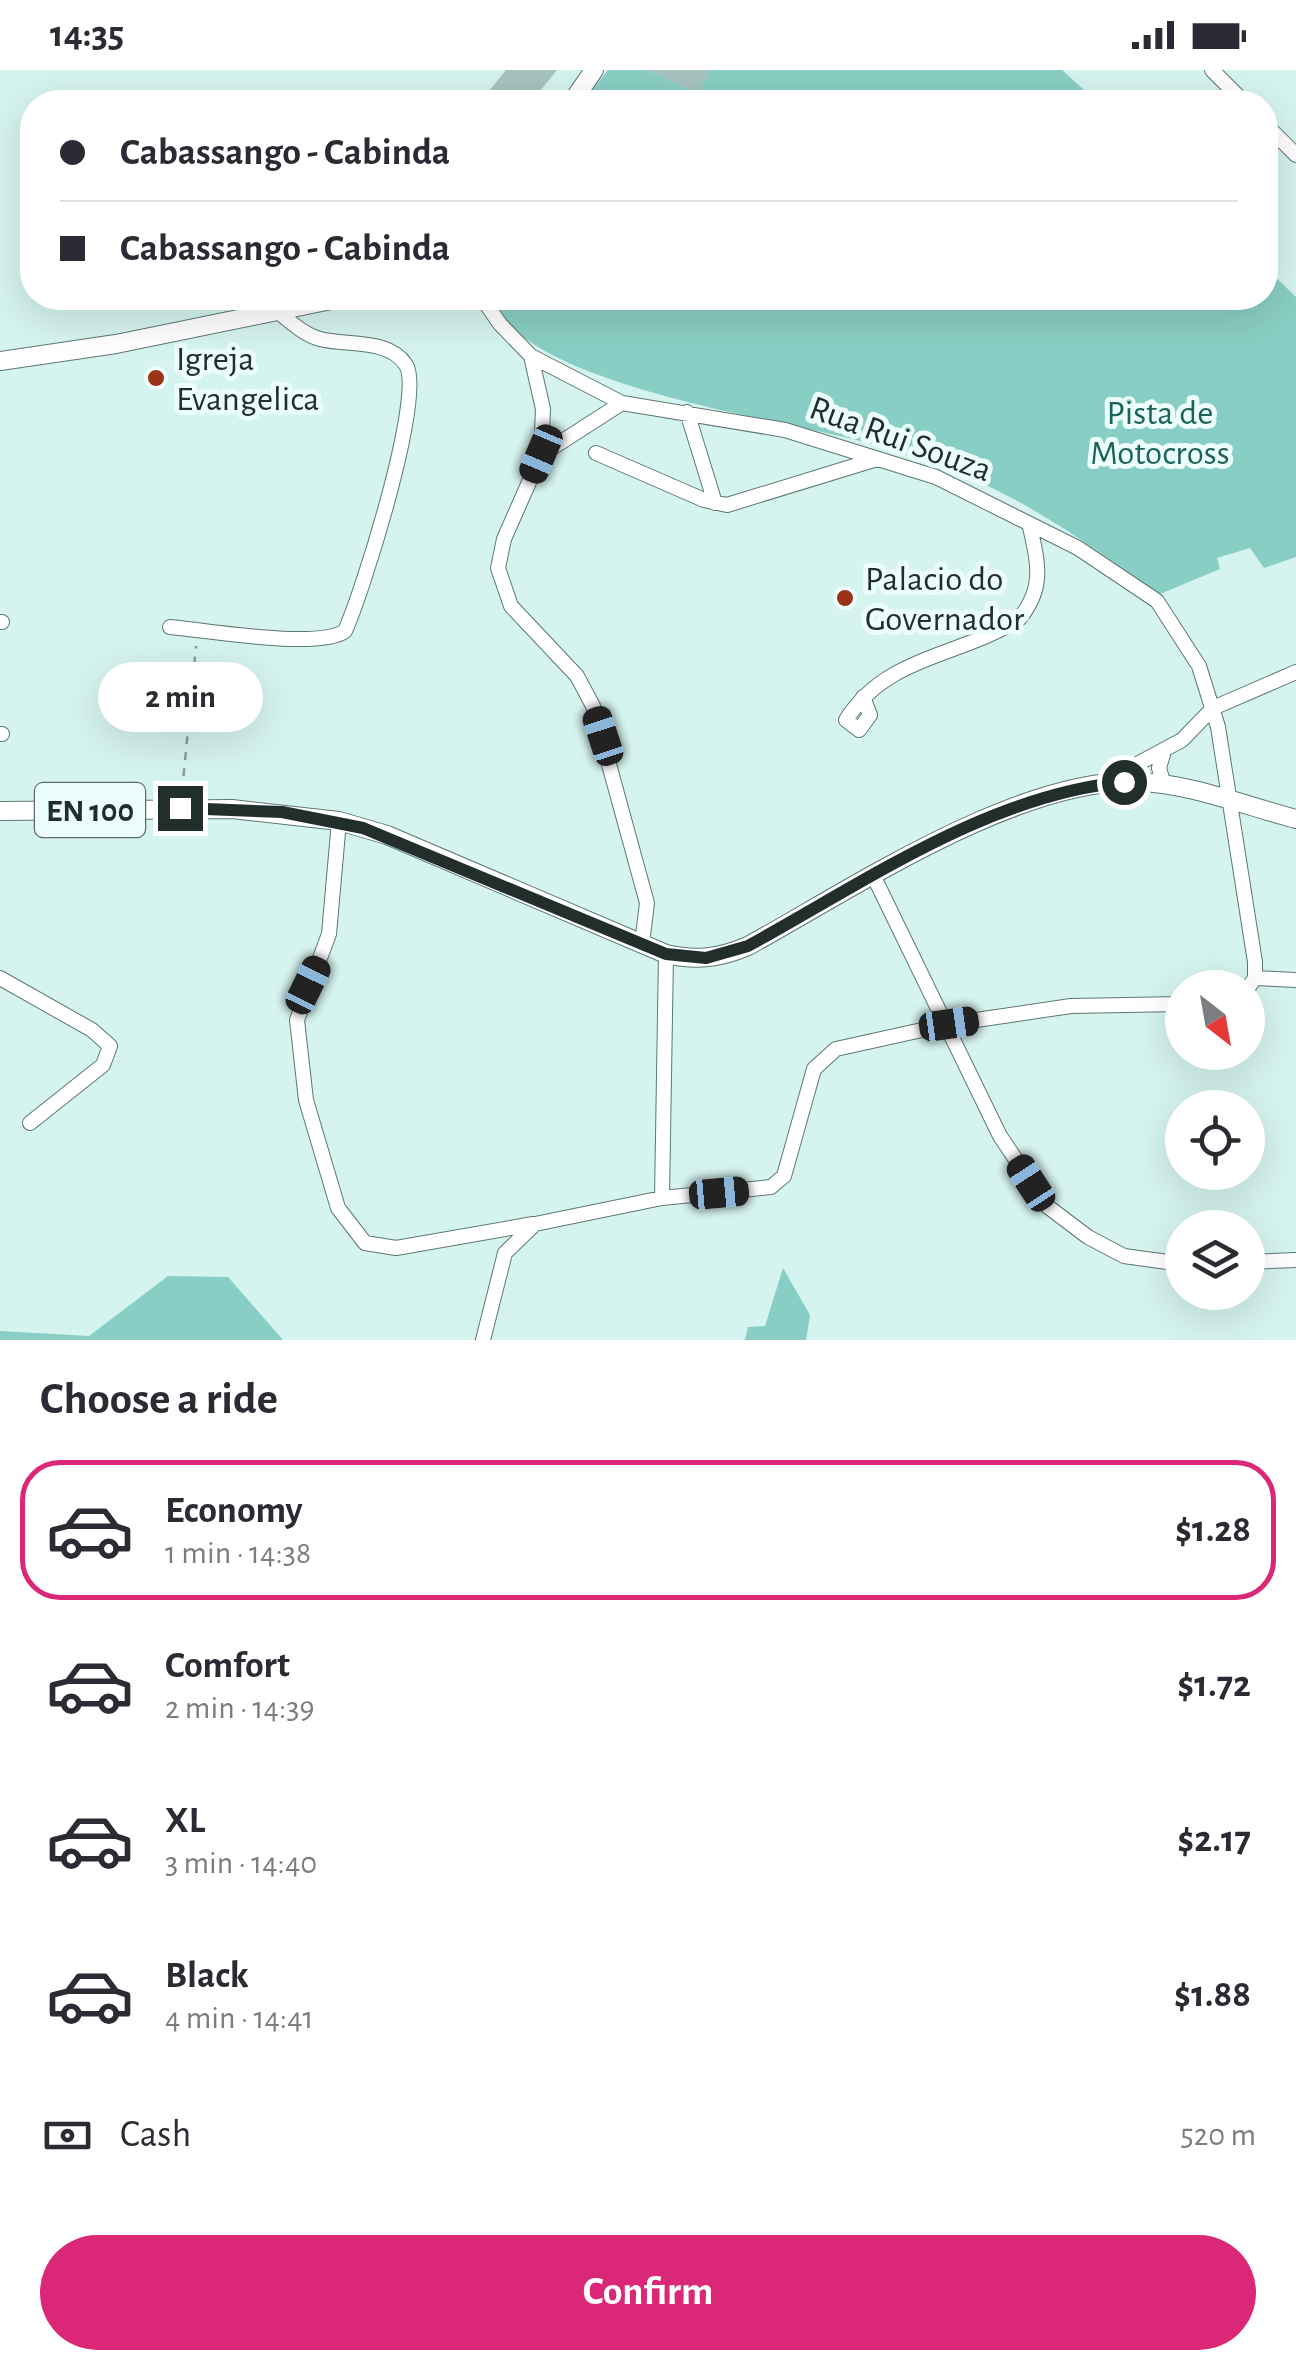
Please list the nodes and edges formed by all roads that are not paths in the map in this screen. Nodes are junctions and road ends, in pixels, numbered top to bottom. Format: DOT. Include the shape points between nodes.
graph roads {
  1 [pos="1212,70"];
  2 [pos="1232,90"];
  3 [pos="1278,137"];
  4 [pos="1296,155"];
  5 [pos="277,310"];
  6 [pos="283,310"];
  7 [pos="490,310"];
  8 [pos="532,356"];
  9 [pos="0,361"];
  10 [pos="622,403"];
  11 [pos="687,412"];
  12 [pos="596,453"];
  13 [pos="541,454"];
  14 [pos="880,459"];
  15 [pos="714,503"];
  16 [pos="1030,527"];
  17 [pos="170,627"];
  18 [pos="1296,672"];
  19 [pos="863,697"];
  20 [pos="1213,708"];
  21 [pos="1164,751"];
  22 [pos="1100,784"];
  23 [pos="1164,785"];
  24 [pos="1227,801"];
  25 [pos="0,811"];
  26 [pos="338,820"];
  27 [pos="1296,820"];
  28 [pos="874,877"];
  29 [pos="642,944"];
  30 [pos="666,954"];
  31 [pos="1249,970"];
  32 [pos="0,978"];
  33 [pos="1296,980"];
  34 [pos="1265,982"];
  35 [pos="1165,1004"];
  36 [pos="949,1024"];
  37 [pos="30,1123"];
  38 [pos="662,1198"];
  39 [pos="535,1224"];
  40 [pos="1296,1260"];
  41 [pos="1265,1261"];
  42 [pos="1165,1262"];
  43 [pos="483,1340"];
  1 -- 2 [label="street"];
  3 -- 4 [label="street"];
  5 -- 9 [label="main road"];
  6 -- 17 [label="street" via="309,335 392,352 411,382 405,436 345,631 308,638"];
  7 -- 8 [label="street, Rua Rui Souza"];
  8 -- 10 [label="street, Rua Rui Souza"];
  8 -- 13 [label="street" via="543,410"];
  10 -- 11 [label="street, Rua Rui Souza"];
  10 -- 13 [label="street"];
  11 -- 14 [label="street, Rua Rui Souza" via="785,430"];
  11 -- 15 [label="street"];
  12 -- 15 [label="street"];
  13 -- 29 [label="street" via="498,568 511,606 577,676 593,706 647,903"];
  14 -- 15 [label="street" via="740,504"];
  14 -- 16 [label="street, Rua Rui Souza" via="976,495"];
  16 -- 19 [label="street" via="1040,571 1020,619 905,665"];
  16 -- 20 [label="street, Rua Rui Souza" via="1078,548 1157,601 1200,666"];
  18 -- 20 [label="street"];
  20 -- 21 [label="street"];
  20 -- 24 [label="street, Rua Rui Souza"];
  21 -- 22 [label="street"];
  21 -- 23 [label="street"];
  22 -- 23 [label="main road, EN 100"];
  22 -- 28 [label="main road, EN 100" via="988,818"];
  23 -- 24 [label="main road, EN 100"];
  24 -- 27 [label="main road, EN 100"];
  24 -- 31 [label="street, Rua Rui Souza"];
  25 -- 26 [label="main road, EN 100" via="180,808"];
  26 -- 29 [label="main road, EN 100"];
  26 -- 39 [label="street" via="329,934 298,1020 306,1100 338,1208 365,1243 396,1248"];
  28 -- 30 [label="main road, EN 100" via="726,956"];
  28 -- 36 [label="street"];
  29 -- 30 [label="main road, EN 100"];
  30 -- 38 [label="street"];
  32 -- 37 [label="street" via="110,1046 103,1065"];
  33 -- 34 [label="street"];
  35 -- 36 [label="street" via="1072,1006"];
  36 -- 38 [label="street" via="836,1048 823,1057 784,1176 771,1187"];
  36 -- 42 [label="street" via="1000,1136 1047,1206 1124,1256"];
  38 -- 39 [label="street"];
  39 -- 43 [label="street" via="505,1253"];
  40 -- 41 [label="street"];
}
